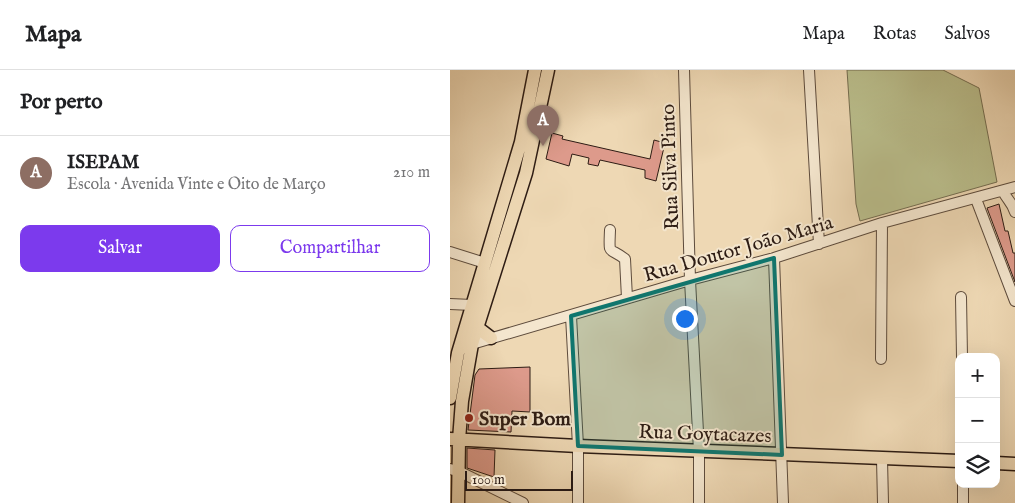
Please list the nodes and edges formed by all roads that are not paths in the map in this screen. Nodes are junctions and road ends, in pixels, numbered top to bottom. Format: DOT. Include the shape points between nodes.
graph roads {
  1 [pos="535,70"];
  2 [pos="548,70"];
  3 [pos="684,70"];
  4 [pos="809,70"];
  5 [pos="1015,187"];
  6 [pos="1003,191"];
  7 [pos="976,199"];
  8 [pos="1015,210"];
  9 [pos="882,223"];
  10 [pos="610,230"];
  11 [pos="819,244"];
  12 [pos="450,252"];
  13 [pos="774,258"];
  14 [pos="485,263"];
  15 [pos="690,280"];
  16 [pos="961,297"];
  17 [pos="627,298"];
  18 [pos="1015,301"];
  19 [pos="450,304"];
  20 [pos="472,305"];
  21 [pos="571,316"];
  22 [pos="478,328"];
  23 [pos="492,338"];
  24 [pos="472,344"];
  25 [pos="458,353"];
  26 [pos="962,353"];
  27 [pos="882,359"];
  28 [pos="450,366"];
  29 [pos="450,398"];
  30 [pos="454,439"];
  31 [pos="578,446"];
  32 [pos="699,451"];
  33 [pos="782,455"];
  34 [pos="882,458"];
  35 [pos="955,461"];
  36 [pos="1000,463"];
  37 [pos="1015,464"];
  38 [pos="454,470"];
  39 [pos="963,488"];
  40 [pos="458,503"];
  41 [pos="523,503"];
  42 [pos="578,503"];
  43 [pos="699,503"];
  44 [pos="784,503"];
  45 [pos="883,503"];
  46 [pos="963,503"];
  1 -- 14 [label="main road" via="521,142"];
  2 -- 22 [label="main road" via="526,173"];
  3 -- 15 [label="street, Rua Silva Pinto"];
  4 -- 11 [label="street"];
  5 -- 6 [label="street, Rua Doutor João Maria"];
  6 -- 7 [label="street, Rua Doutor João Maria"];
  6 -- 8 [label="street"];
  7 -- 9 [label="street, Rua Doutor João Maria"];
  7 -- 18 [label="street"];
  9 -- 11 [label="street, Rua Doutor João Maria"];
  9 -- 27 [label="street"];
  10 -- 17 [label="street" via="612,252 625,259"];
  11 -- 13 [label="street, Rua Doutor João Maria"];
  12 -- 14 [label="street"];
  13 -- 15 [label="street, Rua Doutor João Maria"];
  13 -- 33 [label="street"];
  14 -- 20 [label="main road"];
  15 -- 17 [label="street, Rua Doutor João Maria"];
  15 -- 32 [label="street, Rua Silva Pinto"];
  16 -- 26 [label="street"];
  17 -- 21 [label="street, Rua Doutor João Maria"];
  19 -- 20 [label="street"];
  20 -- 25 [label="main road"];
  21 -- 23 [label="street, Rua Doutor João Maria"];
  21 -- 31 [label="street"];
  22 -- 23 [label="main road"];
  22 -- 24 [label="main road"];
  23 -- 24 [label="street, Rua Doutor João Maria"];
  24 -- 25 [label="main road"];
  24 -- 30 [label="main road"];
  25 -- 28 [label="street"];
  25 -- 29 [label="main road"];
  30 -- 31 [label="main road, Rua Goytacazes"];
  30 -- 38 [label="main road"];
  31 -- 32 [label="main road, Rua Goytacazes"];
  31 -- 42 [label="street"];
  32 -- 33 [label="main road, Rua Goytacazes"];
  32 -- 43 [label="street, Rua Silva Pinto"];
  33 -- 34 [label="main road, Rua Goytacazes"];
  33 -- 44 [label="street"];
  34 -- 35 [label="main road, Rua Goytacazes"];
  34 -- 45 [label="street"];
  36 -- 37 [label="main road"];
  38 -- 40 [label="main road"];
  38 -- 41 [label="street"];
  39 -- 46 [label="street"];
}
